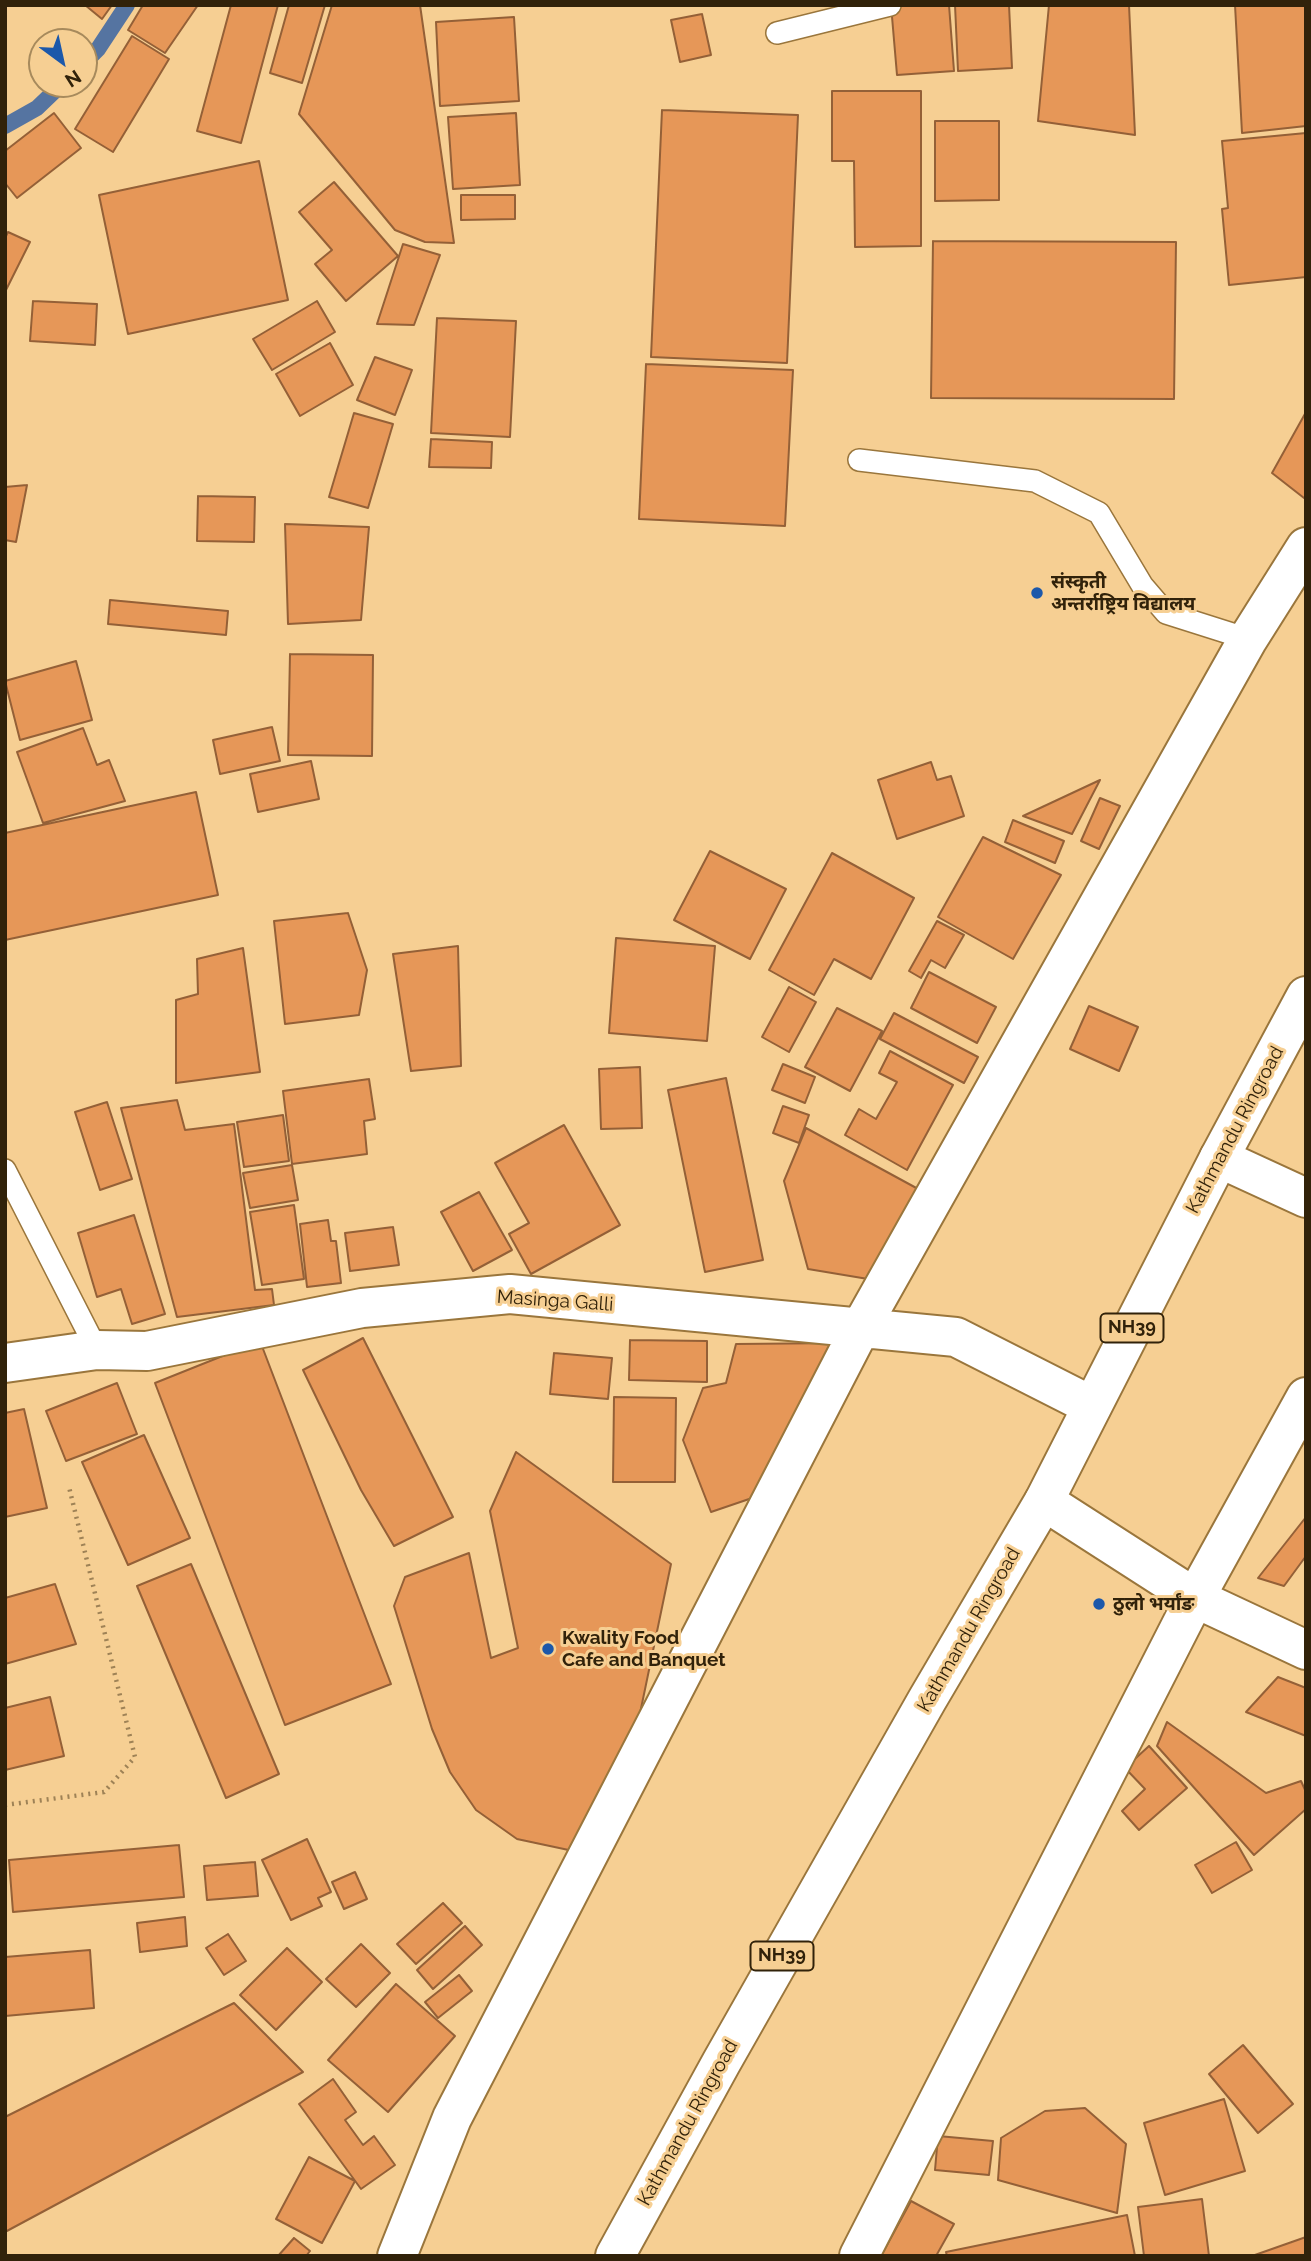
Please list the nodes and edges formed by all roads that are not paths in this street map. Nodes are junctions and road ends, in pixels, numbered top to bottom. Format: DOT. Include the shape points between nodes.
graph roads {
  1 [pos="890,5"];
  2 [pos="777,33"];
  3 [pos="859,460"];
  4 [pos="1306,547"];
  5 [pos="1248,639"];
  6 [pos="1306,996"];
  7 [pos="1219,1158"];
  8 [pos="5,1170"];
  9 [pos="1306,1198"];
  10 [pos="861,1327"];
  11 [pos="97,1350"];
  12 [pos="5,1363"];
  13 [pos="1306,1397"];
  14 [pos="1092,1406"];
  15 [pos="1044,1501"];
  16 [pos="1195,1598"];
  17 [pos="1306,1650"];
  18 [pos="397,2256"];
  19 [pos="615,2256"];
  20 [pos="859,2256"];
  1 -- 2 [label="lane"];
  3 -- 5 [label="lane" via="1035,481 1099,513 1142,585 1166,613"];
  4 -- 5 [label="main road"];
  5 -- 10 [label="main road"];
  6 -- 7 [label="main road, Kathmandu Ringroad / NH39"];
  7 -- 9 [label="main road"];
  7 -- 14 [label="main road, Kathmandu Ringroad / NH39"];
  8 -- 11 [label="lane"];
  10 -- 11 [label="main road, Masinga Galli" via="510,1294 362,1308 147,1351"];
  10 -- 14 [label="main road, Masinga Galli" via="956,1337"];
  10 -- 18 [label="main road" via="452,2118"];
  11 -- 12 [label="main road, Masinga Galli"];
  13 -- 16 [label="main road"];
  14 -- 15 [label="main road, Kathmandu Ringroad / NH39"];
  15 -- 16 [label="main road"];
  15 -- 19 [label="main road, Kathmandu Ringroad / NH39" via="920,1712"];
  16 -- 17 [label="main road"];
  16 -- 20 [label="main road"];
}
